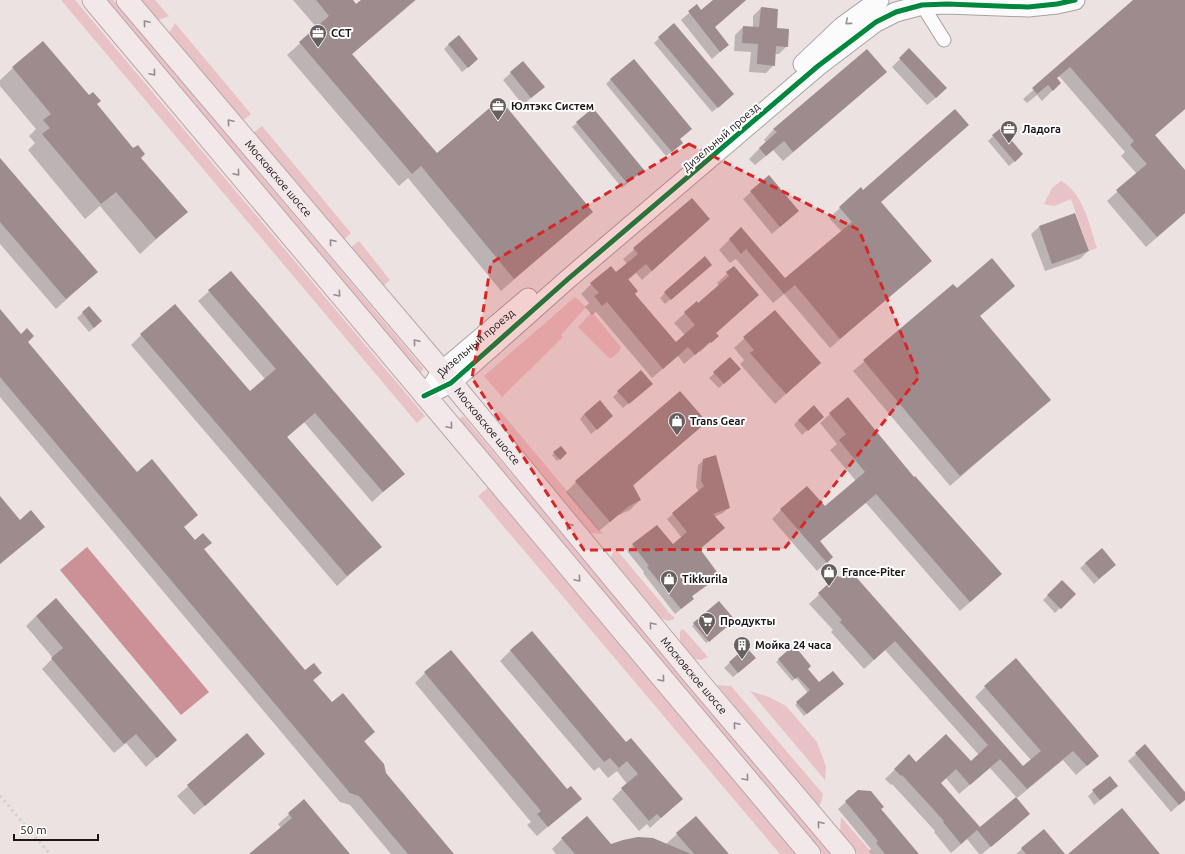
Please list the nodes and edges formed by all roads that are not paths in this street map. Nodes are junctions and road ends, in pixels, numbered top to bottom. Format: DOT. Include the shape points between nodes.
graph roads {
  1 [pos="93,0"];
  2 [pos="127,0"];
  3 [pos="880,0"];
  4 [pos="1075,0"];
  5 [pos="920,3"];
  6 [pos="944,40"];
  7 [pos="446,377"];
  8 [pos="424,396"];
  9 [pos="810,854"];
  10 [pos="845,854"];
  1 -- 8 [label="main road, one-way"];
  7 -- 2 [label="main road, Московское шоссе, one-way"];
  3 -- 7 [label="street, Дизельный проезд, one-way" via="842,27 812,57"];
  4 -- 5 [label="street, Дизельный проезд" via="1028,7"];
  5 -- 6 [label="street"];
  5 -- 7 [label="street, Дизельный проезд" via="876,22 818,66 568,279"];
  7 -- 8 [label="street, Дизельный проезд"];
  10 -- 7 [label="main road, Московское шоссе, one-way"];
  8 -- 9 [label="main road, one-way"];
}
